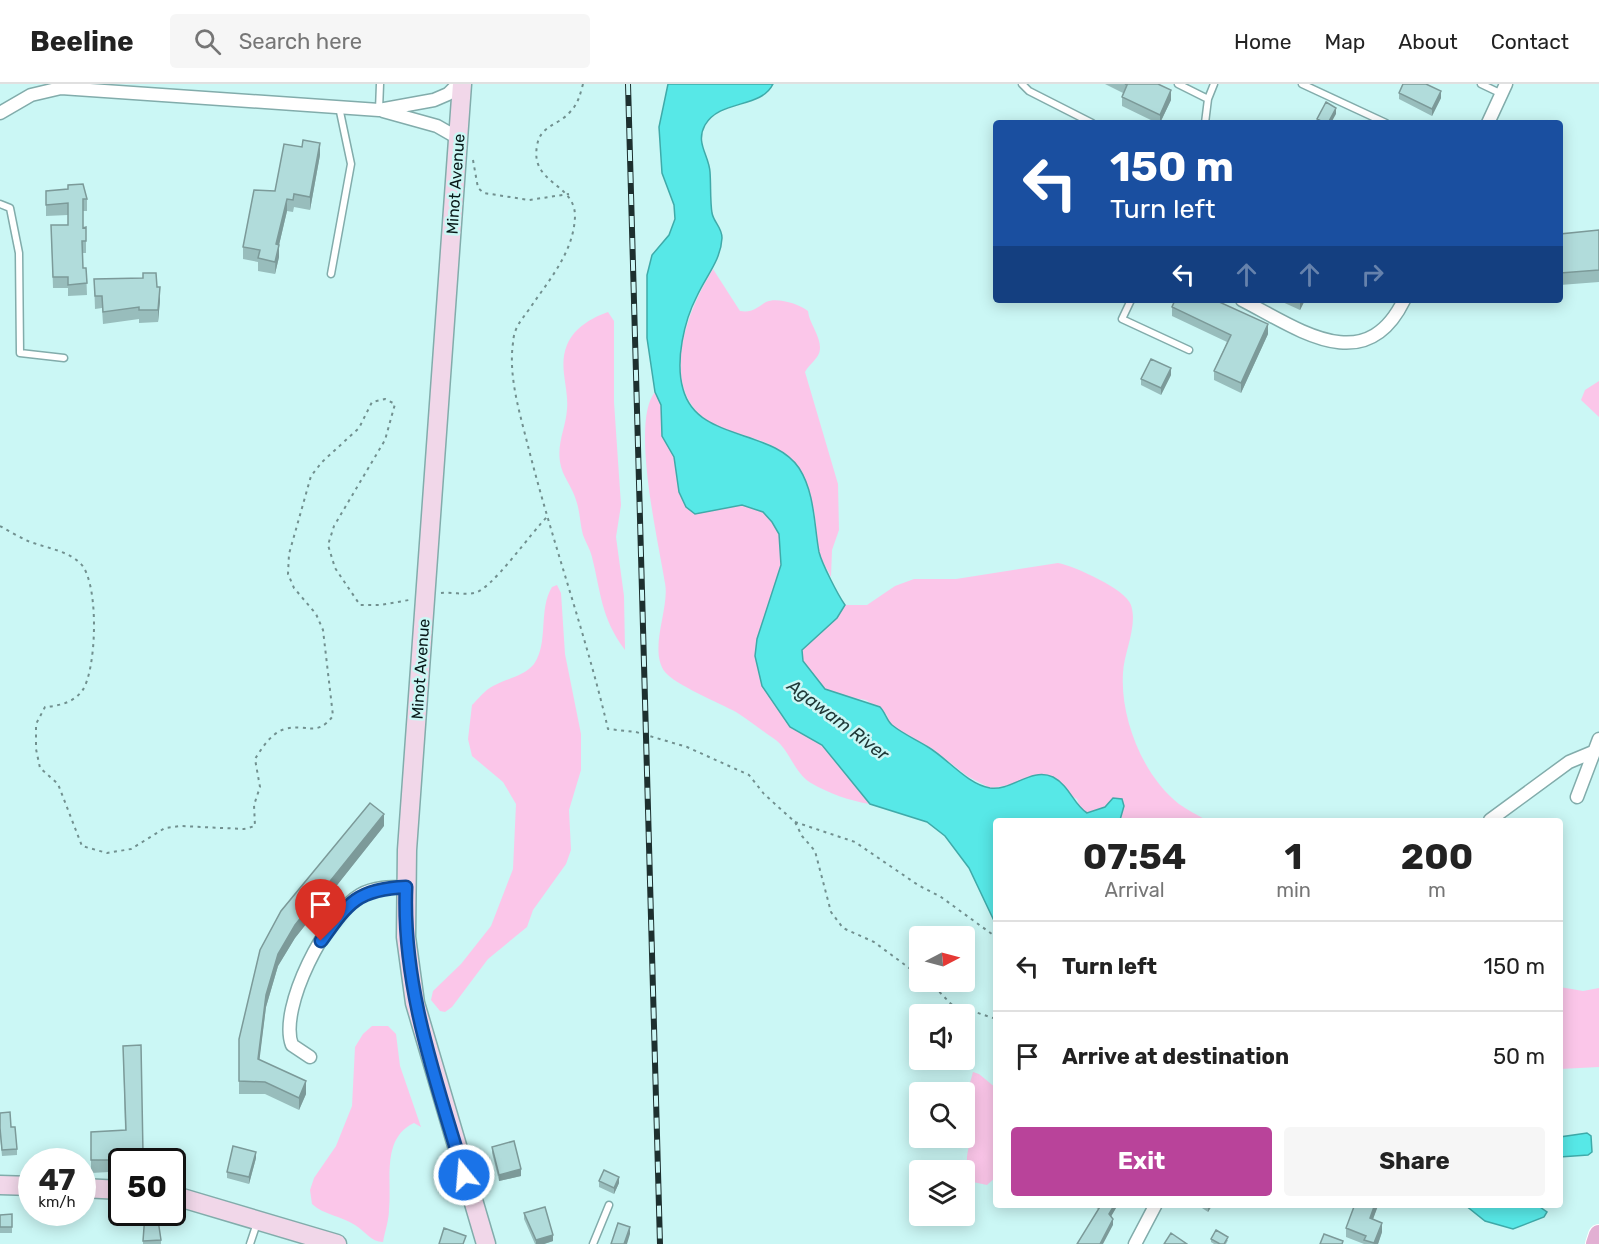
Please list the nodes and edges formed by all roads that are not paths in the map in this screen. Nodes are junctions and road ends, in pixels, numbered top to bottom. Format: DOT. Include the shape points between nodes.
graph roads {
  1 [pos="380,84"];
  2 [pos="460,84"];
  3 [pos="1022,84"];
  4 [pos="1178,84"];
  5 [pos="1214,84"];
  6 [pos="1302,84"];
  7 [pos="1481,84"];
  8 [pos="50,87"];
  9 [pos="114,88"];
  10 [pos="1504,89"];
  11 [pos="1208,99"];
  12 [pos="339,106"];
  13 [pos="379,110"];
  14 [pos="0,113"];
  15 [pos="1086,120"];
  16 [pos="1205,120"];
  17 [pos="1380,120"];
  18 [pos="1489,120"];
  19 [pos="458,141"];
  20 [pos="0,204"];
  21 [pos="331,274"];
  22 [pos="1130,303"];
  23 [pos="1248,303"];
  24 [pos="1402,303"];
  25 [pos="1189,350"];
  26 [pos="64,358"];
  27 [pos="1599,739"];
  28 [pos="1593,752"];
  29 [pos="1577,797"];
  30 [pos="1493,818"];
  31 [pos="406,887"];
  32 [pos="310,1057"];
  33 [pos="0,1185"];
  34 [pos="18,1186"];
  35 [pos="186,1199"];
  36 [pos="609,1205"];
  37 [pos="1154,1208"];
  38 [pos="258,1219"];
  39 [pos="1599,1235"];
  40 [pos="304,1239"];
  41 [pos="250,1244"];
  42 [pos="337,1244"];
  43 [pos="486,1244"];
  44 [pos="593,1244"];
  45 [pos="1136,1244"];
  46 [pos="1596,1244"];
  1 -- 13 [label="lane"];
  2 -- 13 [label="street" via="435,100"];
  2 -- 19 [label="main road, Minot Avenue"];
  3 -- 15 [label="lane" via="1029,92"];
  4 -- 11 [label="lane"];
  5 -- 11 [label="lane"];
  6 -- 17 [label="lane"];
  7 -- 10 [label="lane"];
  8 -- 9 [label="street"];
  8 -- 14 [label="street"];
  9 -- 12 [label="street"];
  10 -- 18 [label="street"];
  11 -- 16 [label="lane"];
  12 -- 13 [label="street"];
  12 -- 21 [label="lane" via="351,164"];
  13 -- 19 [label="street" via="437,126"];
  19 -- 31 [label="main road, Minot Avenue"];
  20 -- 26 [label="lane" via="10,208 19,253 20,353"];
  22 -- 25 [label="lane" via="1122,319"];
  23 -- 24 [label="street" via="1318,339 1340,344 1369,338 1384,330"];
  27 -- 28 [label="street"];
  28 -- 29 [label="street"];
  28 -- 30 [label="street" via="1569,762"];
  31 -- 32 [label="street" via="376,889 354,899 311,957 301,980 290,1032 292,1045"];
  31 -- 43 [label="main road, Minot Avenue" via="406,937 415,1003"];
  33 -- 34 [label="main road"];
  35 -- 38 [label="main road"];
  36 -- 44 [label="lane"];
  37 -- 45 [label="street"];
  38 -- 40 [label="main road"];
  38 -- 41 [label="lane"];
  39 -- 46 [label="main road"];
  40 -- 42 [label="main road"];
}
